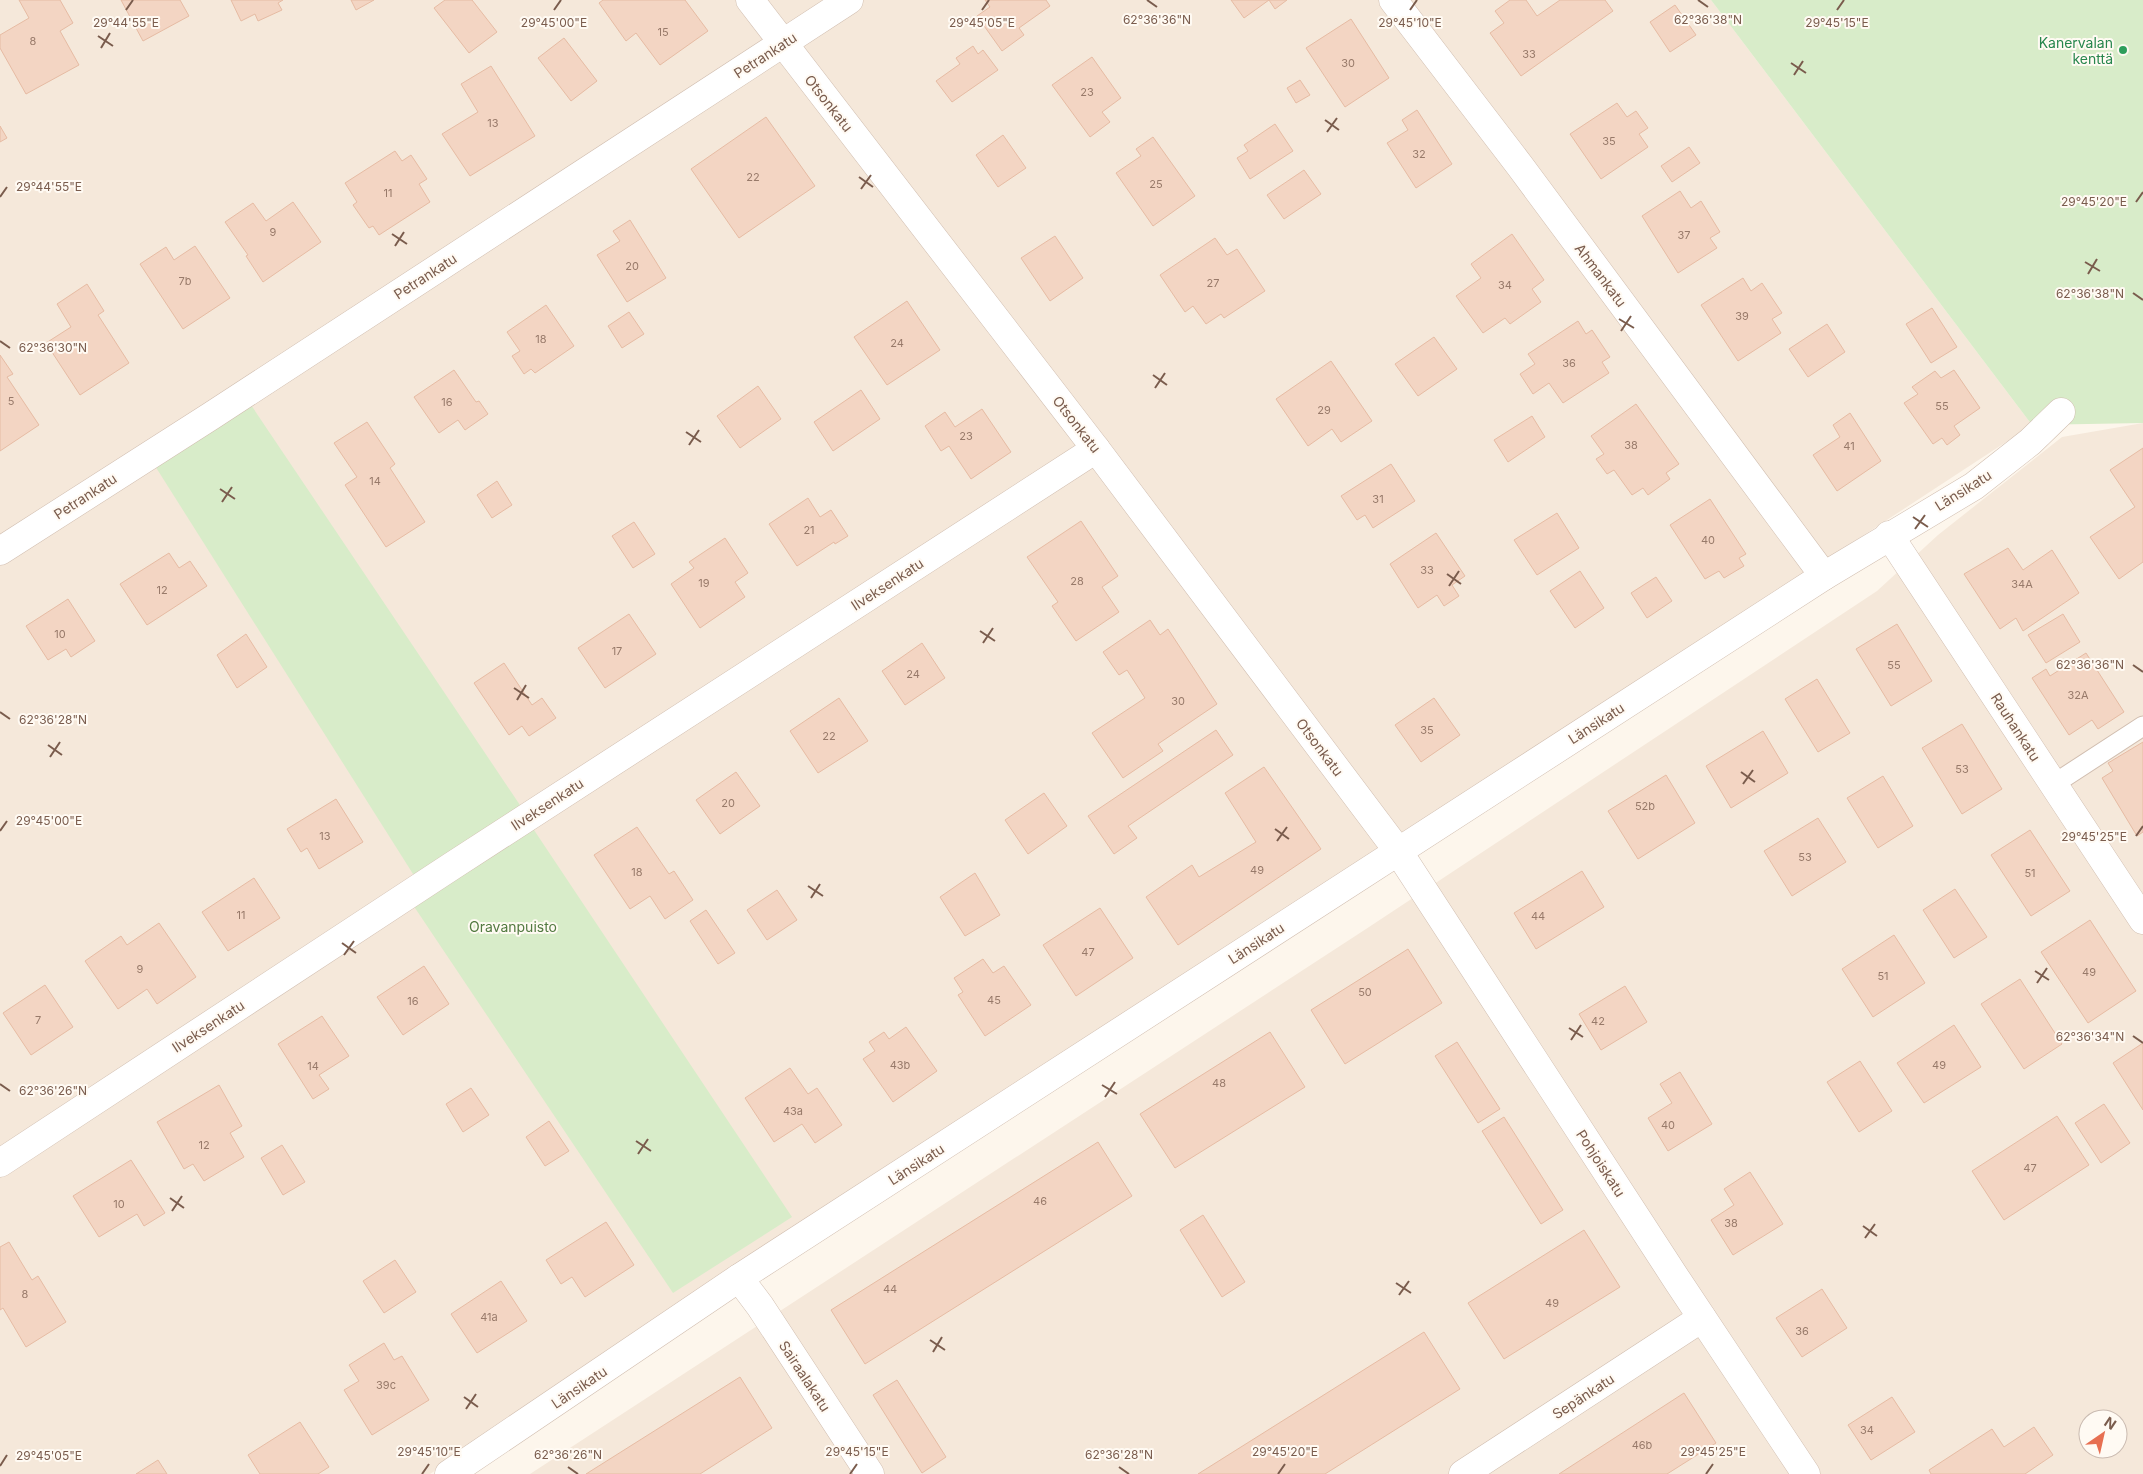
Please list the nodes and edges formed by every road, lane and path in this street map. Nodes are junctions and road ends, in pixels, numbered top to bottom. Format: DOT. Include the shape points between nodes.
graph roads {
  1 [pos="750,0"];
  2 [pos="849,0"];
  3 [pos="1393,0"];
  4 [pos="783,43"];
  5 [pos="2061,412"];
  6 [pos="1096,449"];
  7 [pos="1889,535"];
  8 [pos="0,551"];
  9 [pos="1824,576"];
  10 [pos="2143,726"];
  11 [pos="2054,784"];
  12 [pos="1398,851"];
  13 [pos="2143,920"];
  14 [pos="0,1163"];
  15 [pos="739,1278"];
  16 [pos="1702,1318"];
  17 [pos="449,1474"];
  18 [pos="870,1474"];
  19 [pos="1463,1474"];
  20 [pos="1806,1474"];
  1 -- 4 [label="street, Otsonkatu"];
  2 -- 4 [label="street, Petrankatu"];
  3 -- 9 [label="street, Ahmankatu"];
  4 -- 6 [label="street, Otsonkatu"];
  4 -- 8 [label="street, Petrankatu"];
  5 -- 7 [label="street, Länsikatu" via="1990,475"];
  6 -- 12 [label="street, Otsonkatu"];
  6 -- 14 [label="street, Ilveksenkatu"];
  7 -- 9 [label="street, Länsikatu"];
  7 -- 11 [label="street, Rauhankatu"];
  9 -- 12 [label="street, Länsikatu"];
  10 -- 11 [label="lane"];
  11 -- 13 [label="street, Rauhankatu"];
  12 -- 15 [label="street, Länsikatu"];
  12 -- 16 [label="street, Pohjoiskatu"];
  15 -- 17 [label="street, Länsikatu"];
  15 -- 18 [label="street, Sairaalakatu"];
  16 -- 19 [label="street, Sepänkatu"];
  16 -- 20 [label="street, Pohjoiskatu"];
}
